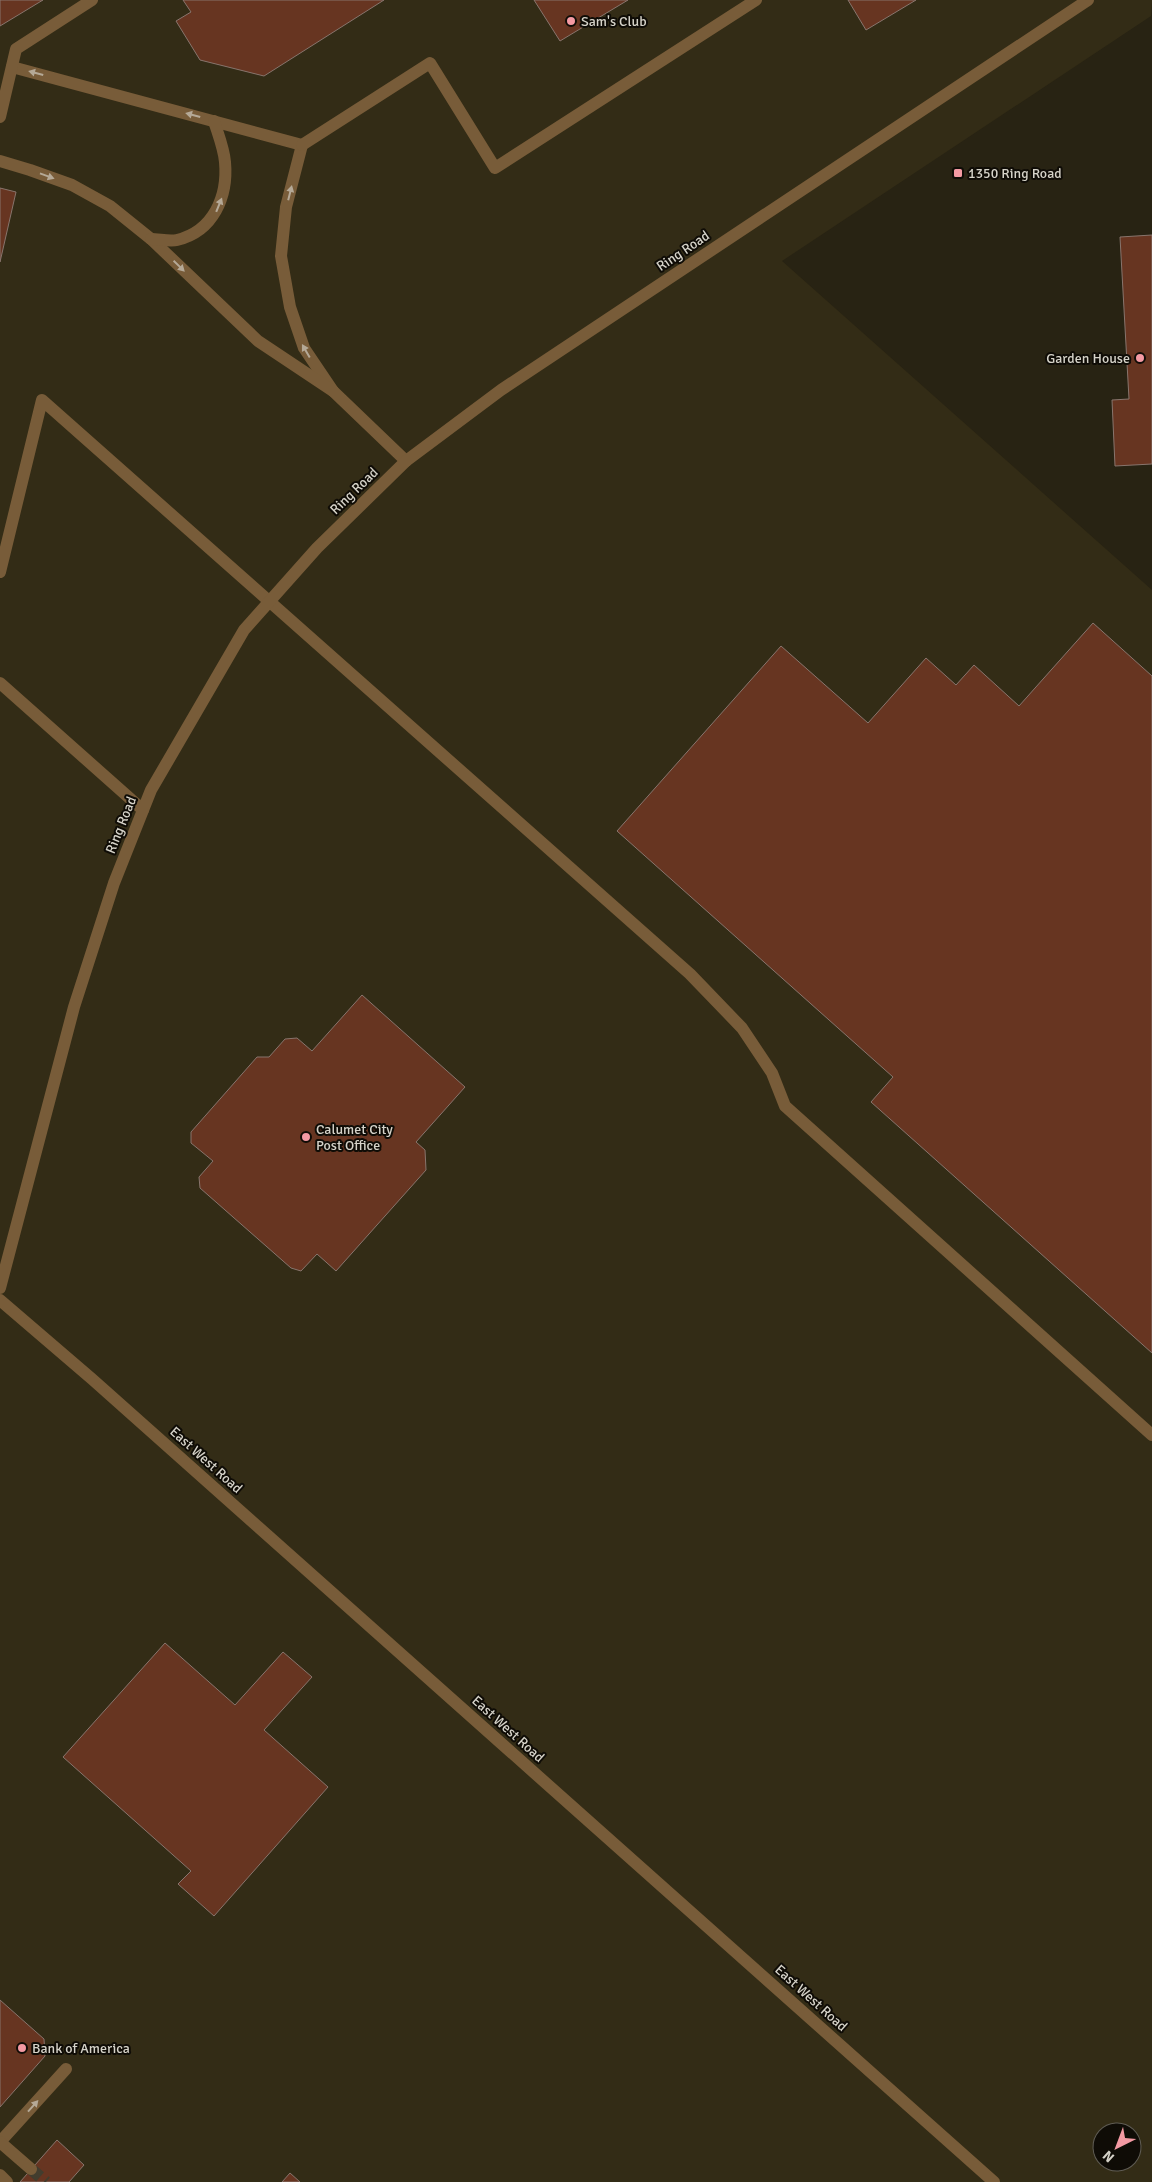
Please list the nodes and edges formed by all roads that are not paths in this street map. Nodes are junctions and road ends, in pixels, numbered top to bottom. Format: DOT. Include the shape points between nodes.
graph roads {
  1 [pos="92,0"];
  2 [pos="756,0"];
  3 [pos="1088,0"];
  4 [pos="12,66"];
  5 [pos="1,110"];
  6 [pos="214,121"];
  7 [pos="302,145"];
  8 [pos="0,161"];
  9 [pos="150,239"];
  10 [pos="333,391"];
  11 [pos="406,461"];
  12 [pos="0,572"];
  13 [pos="269,602"];
  14 [pos="0,683"];
  15 [pos="143,810"];
  16 [pos="0,1288"];
  17 [pos="0,1300"];
  18 [pos="1152,1435"];
  19 [pos="66,2069"];
  20 [pos="0,2142"];
  21 [pos="31,2169"];
  22 [pos="0,2175"];
  23 [pos="8,2182"];
  24 [pos="994,2182"];
  1 -- 4 [label="street" via="16,49"];
  2 -- 7 [label="street" via="496,168 430,64"];
  3 -- 11 [label="street, Ring Road" via="509,385"];
  4 -- 5 [label="street"];
  6 -- 4 [label="street, one-way"];
  6 -- 7 [label="street"];
  9 -- 6 [label="street, one-way" via="176,240 198,232 214,216 225,190 225,161"];
  10 -- 7 [label="street, one-way" via="304,348 290,307 280,256 286,207"];
  8 -- 9 [label="street, one-way" via="72,185 110,206"];
  9 -- 10 [label="street, one-way" via="258,341"];
  10 -- 11 [label="street"];
  11 -- 13 [label="street, Ring Road" via="317,548"];
  12 -- 13 [label="street" via="42,400"];
  13 -- 15 [label="street, Ring Road" via="244,630 176,744"];
  13 -- 18 [label="street" via="690,974 742,1028 772,1073 785,1106"];
  14 -- 15 [label="street"];
  15 -- 16 [label="street, Ring Road" via="114,882 74,1007"];
  17 -- 24 [label="street, East West Road"];
  20 -- 19 [label="street, one-way"];
  20 -- 21 [label="street"];
  22 -- 23 [label="street"];
}
